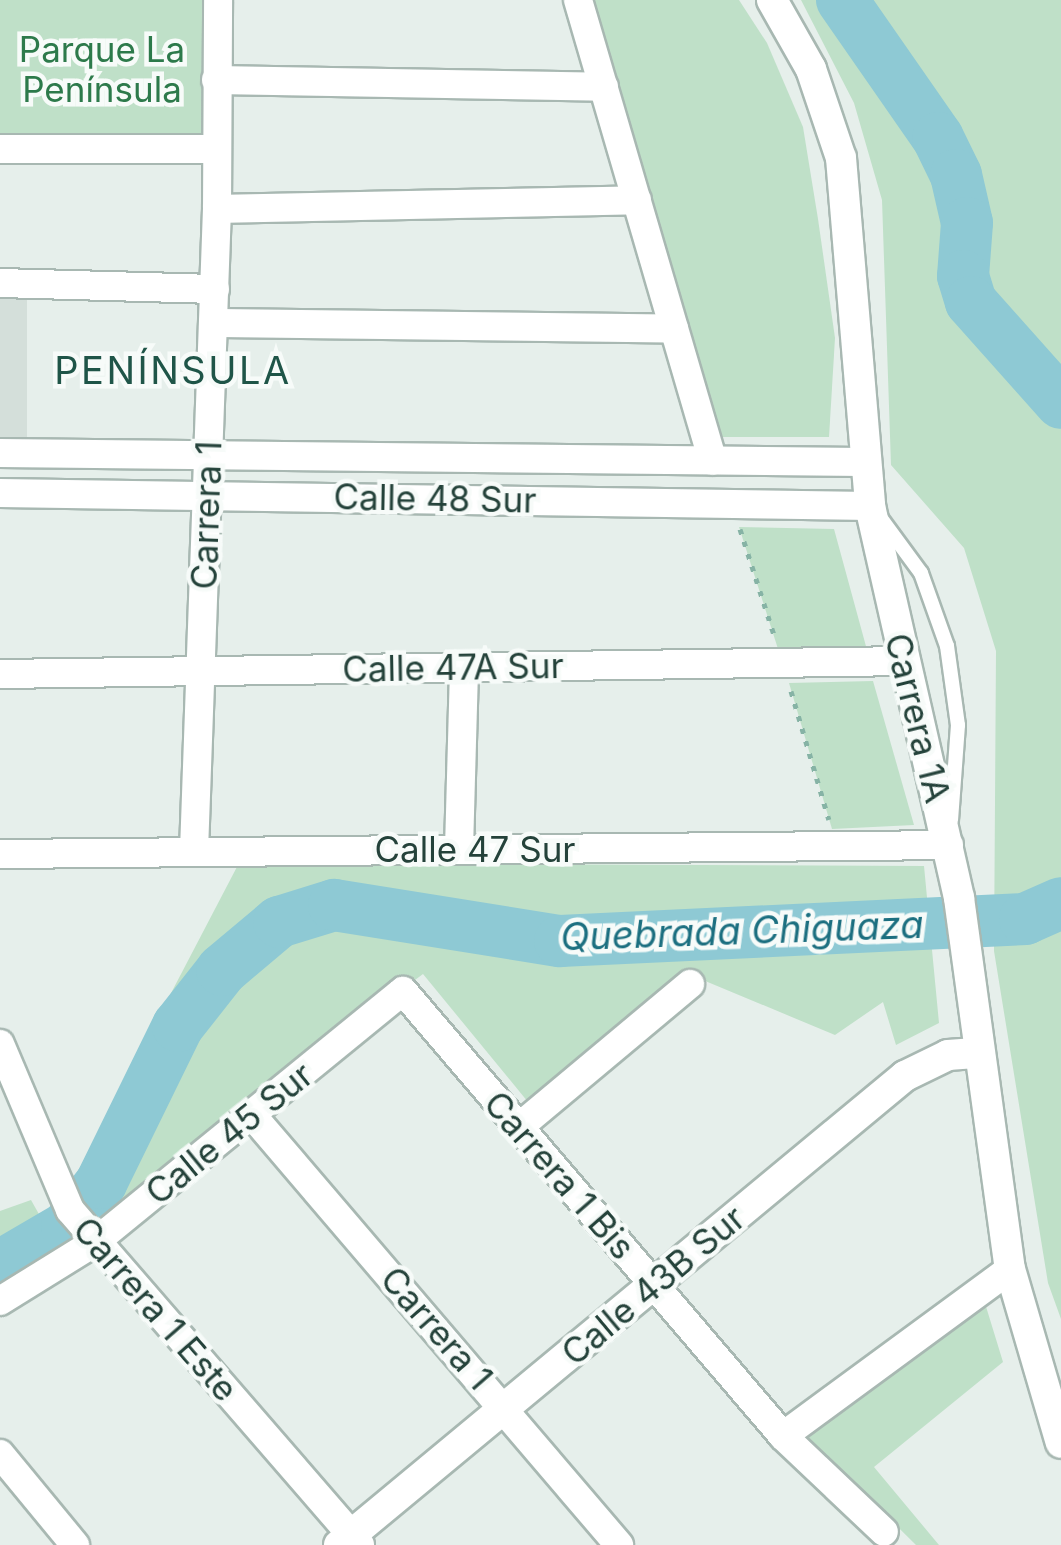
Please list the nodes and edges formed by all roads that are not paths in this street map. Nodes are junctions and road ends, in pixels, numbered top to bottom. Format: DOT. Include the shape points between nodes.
graph roads {
  1 [pos="218,0"];
  2 [pos="578,0"];
  3 [pos="772,0"];
  4 [pos="216,80"];
  5 [pos="604,87"];
  6 [pos="0,149"];
  7 [pos="217,149"];
  8 [pos="637,200"];
  9 [pos="217,209"];
  10 [pos="0,283"];
  11 [pos="215,289"];
  12 [pos="213,323"];
  13 [pos="674,330"];
  14 [pos="0,454"];
  15 [pos="209,455"];
  16 [pos="712,461"];
  17 [pos="863,462"];
  18 [pos="0,493"];
  19 [pos="207,495"];
  20 [pos="870,506"];
  21 [pos="905,661"];
  22 [pos="464,668"];
  23 [pos="201,671"];
  24 [pos="0,674"];
  25 [pos="949,846"];
  26 [pos="460,849"];
  27 [pos="194,851"];
  28 [pos="0,854"];
  29 [pos="690,984"];
  30 [pos="403,991"];
  31 [pos="0,1044"];
  32 [pos="979,1052"];
  33 [pos="251,1114"];
  34 [pos="519,1127"];
  35 [pos="83,1226"];
  36 [pos="1010,1269"];
  37 [pos="654,1284"];
  38 [pos="0,1301"];
  39 [pos="505,1408"];
  40 [pos="783,1436"];
  41 [pos="1061,1443"];
  42 [pos="0,1454"];
  43 [pos="886,1541"];
  44 [pos="350,1542"];
  45 [pos="76,1545"];
  46 [pos="619,1545"];
  1 -- 4 [label="street, Carrera 1"];
  2 -- 5 [label="street"];
  3 -- 17 [label="main road, Carrera 1A" via="811,69 841,158"];
  4 -- 5 [label="street"];
  4 -- 7 [label="street, Carrera 1"];
  5 -- 8 [label="street"];
  6 -- 7 [label="street"];
  7 -- 9 [label="street, Carrera 1"];
  8 -- 9 [label="street"];
  8 -- 13 [label="street"];
  9 -- 11 [label="street, Carrera 1"];
  10 -- 11 [label="street"];
  11 -- 12 [label="street, Carrera 1"];
  12 -- 13 [label="street"];
  12 -- 15 [label="street, Carrera 1"];
  13 -- 16 [label="street"];
  14 -- 15 [label="street, Calle 48 Sur"];
  15 -- 16 [label="street, Calle 48 Sur"];
  15 -- 19 [label="street, Carrera 1"];
  16 -- 17 [label="street, Calle 48 Sur"];
  17 -- 20 [label="main road, Carrera 1A"];
  18 -- 19 [label="street, Calle 48 Sur"];
  19 -- 20 [label="street, Calle 48 Sur"];
  19 -- 23 [label="street, Carrera 1"];
  20 -- 21 [label="main road, Carrera 1A"];
  20 -- 25 [label="lane" via="921,573 947,646 958,725"];
  21 -- 22 [label="street, Calle 47A Sur"];
  21 -- 25 [label="main road, Carrera 1A"];
  22 -- 23 [label="street, Calle 47A Sur"];
  22 -- 26 [label="street"];
  23 -- 24 [label="street, Calle 47A Sur"];
  23 -- 27 [label="street, Carrera 1"];
  25 -- 26 [label="street, Calle 47 Sur"];
  25 -- 32 [label="main road, Carrera 1A"];
  26 -- 27 [label="street, Calle 47 Sur"];
  27 -- 28 [label="street, Calle 47 Sur"];
  29 -- 34 [label="street"];
  30 -- 33 [label="street, Calle 45 Sur"];
  30 -- 34 [label="street, Carrera 1 Bis"];
  31 -- 35 [label="street, Carrera 1 Este"];
  32 -- 36 [label="main road, Carrera 1A"];
  32 -- 37 [label="main road, Calle 43B Sur" via="948,1055 906,1076"];
  33 -- 35 [label="street, Calle 45 Sur"];
  33 -- 39 [label="street, Carrera 1"];
  34 -- 37 [label="street, Carrera 1 Bis"];
  35 -- 38 [label="street, Calle 45 Sur"];
  35 -- 44 [label="street, Carrera 1 Este"];
  36 -- 40 [label="street"];
  36 -- 41 [label="main road, Carrera 1A"];
  37 -- 39 [label="main road, Calle 43B Sur"];
  37 -- 40 [label="street, Carrera 1 Bis"];
  39 -- 44 [label="main road, Calle 43B Sur"];
  39 -- 46 [label="street, Carrera 1"];
  40 -- 43 [label="street, Carrera 1 Bis"];
  42 -- 45 [label="street"];
}
